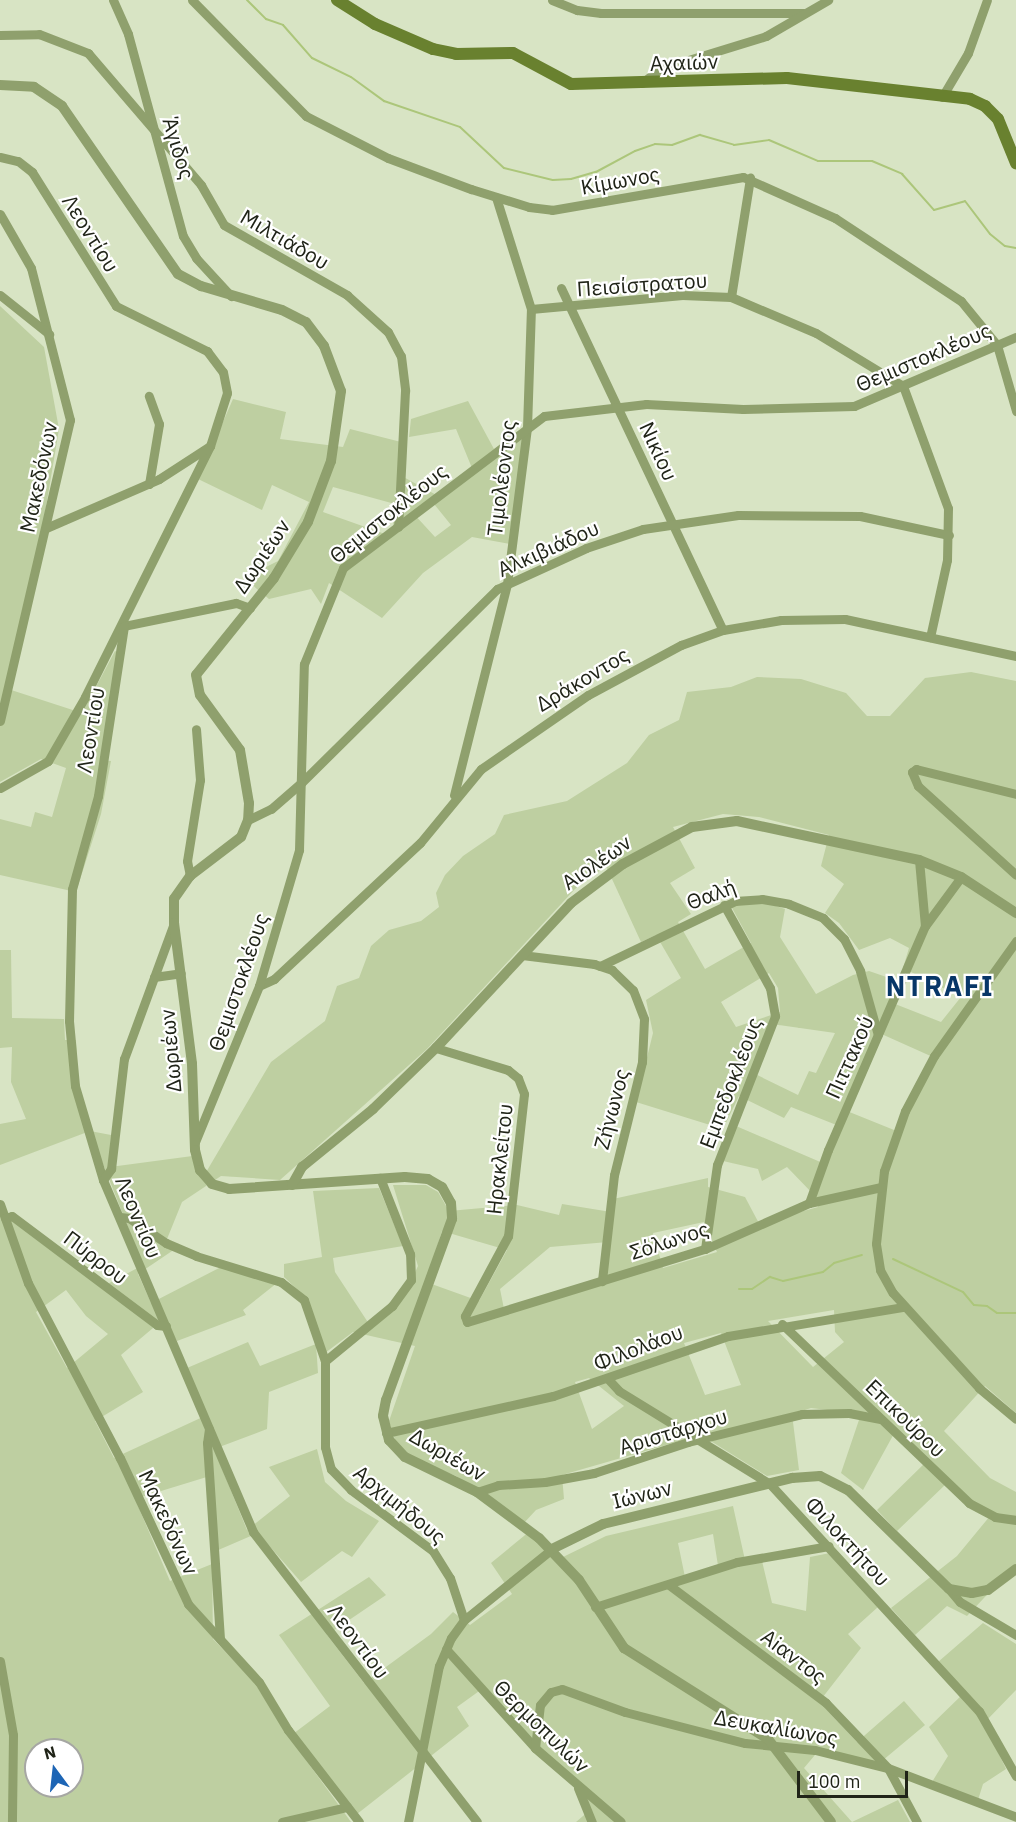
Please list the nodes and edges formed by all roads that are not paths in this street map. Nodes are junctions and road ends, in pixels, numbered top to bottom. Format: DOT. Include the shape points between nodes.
graph roads {
  1 [pos="113,0"];
  2 [pos="192,0"];
  3 [pos="337,0"];
  4 [pos="552,0"];
  5 [pos="828,0"];
  6 [pos="987,0"];
  7 [pos="804,13"];
  8 [pos="0,35"];
  9 [pos="642,83"];
  10 [pos="0,85"];
  11 [pos="942,97"];
  12 [pos="153,129"];
  13 [pos="0,157"];
  14 [pos="1016,163"];
  15 [pos="750,178"];
  16 [pos="496,197"];
  17 [pos="0,214"];
  18 [pos="561,288"];
  19 [pos="0,295"];
  20 [pos="231,296"];
  21 [pos="731,297"];
  22 [pos="571,307"];
  23 [pos="531,309"];
  24 [pos="49,334"];
  25 [pos="1016,337"];
  26 [pos="996,345"];
  27 [pos="903,386"];
  28 [pos="149,396"];
  29 [pos="618,406"];
  30 [pos="1016,411"];
  31 [pos="526,428"];
  32 [pos="210,446"];
  33 [pos="149,484"];
  34 [pos="672,523"];
  35 [pos="398,526"];
  36 [pos="46,528"];
  37 [pos="949,535"];
  38 [pos="507,584"];
  39 [pos="250,608"];
  40 [pos="124,626"];
  41 [pos="723,630"];
  42 [pos="930,637"];
  43 [pos="1016,656"];
  44 [pos="0,721"];
  45 [pos="196,729"];
  46 [pos="301,783"];
  47 [pos="0,788"];
  48 [pos="1016,794"];
  49 [pos="454,797"];
  50 [pos="248,820"];
  51 [pos="919,860"];
  52 [pos="1016,875"];
  53 [pos="190,876"];
  54 [pos="961,877"];
  55 [pos="724,905"];
  56 [pos="1016,913"];
  57 [pos="174,923"];
  58 [pos="925,926"];
  59 [pos="1016,941"];
  60 [pos="522,955"];
  61 [pos="600,966"];
  62 [pos="181,973"];
  63 [pos="153,977"];
  64 [pos="259,986"];
  65 [pos="878,1035"];
  66 [pos="436,1048"];
  67 [pos="195,1142"];
  68 [pos="380,1178"];
  69 [pos="103,1180"];
  70 [pos="291,1185"];
  71 [pos="881,1187"];
  72 [pos="809,1203"];
  73 [pos="0,1204"];
  74 [pos="120,1217"];
  75 [pos="5,1218"];
  76 [pos="705,1249"];
  77 [pos="602,1281"];
  78 [pos="904,1307"];
  79 [pos="465,1321"];
  80 [pos="782,1324"];
  81 [pos="166,1326"];
  82 [pos="325,1361"];
  83 [pos="608,1379"];
  84 [pos="880,1419"];
  85 [pos="1016,1419"];
  86 [pos="210,1428"];
  87 [pos="386,1433"];
  88 [pos="699,1439"];
  89 [pos="770,1484"];
  90 [pos="477,1492"];
  91 [pos="1016,1520"];
  92 [pos="829,1546"];
  93 [pos="552,1549"];
  94 [pos="1016,1569"];
  95 [pos="669,1585"];
  96 [pos="949,1589"];
  97 [pos="595,1607"];
  98 [pos="464,1620"];
  99 [pos="1016,1635"];
  100 [pos="220,1639"];
  101 [pos="446,1649"];
  102 [pos="0,1661"];
  103 [pos="775,1746"];
  104 [pos="535,1748"];
  105 [pos="422,1753"];
  106 [pos="888,1768"];
  107 [pos="1016,1776"];
  108 [pos="576,1785"];
  109 [pos="347,1807"];
  110 [pos="1016,1817"];
  111 [pos="12,1822"];
  112 [pos="282,1822"];
  113 [pos="359,1822"];
  114 [pos="408,1822"];
  115 [pos="477,1822"];
  116 [pos="592,1822"];
  117 [pos="621,1822"];
  118 [pos="831,1822"];
  119 [pos="917,1822"];
  1 -- 12 [label="street, Άγιδος" via="128,34"];
  2 -- 16 [label="street, Κίμωνος" via="295,107 317,123 403,165"];
  3 -- 9 [label="main road, Αχαιών" via="375,24 440,51 513,53 571,84"];
  4 -- 7 [label="street" via="577,10 601,13"];
  5 -- 7 [label="street"];
  6 -- 11 [label="street" via="968,53"];
  7 -- 9 [label="street" via="766,36 659,69"];
  8 -- 12 [label="street, Μιλτιάδου" via="39,34 83,50"];
  9 -- 11 [label="main road, Αχαιών" via="787,78"];
  10 -- 20 [label="street, Δωριέων" via="34,87 57,101 73,118 171,268 193,283"];
  11 -- 14 [label="main road, Αχαιών" via="970,99 989,109 1002,127"];
  12 -- 20 [label="street, Άγιδος" via="186,242"];
  12 -- 35 [label="street, Μιλτιάδου" via="208,194 224,225 358,302 393,338 402,356 405,391"];
  13 -- 32 [label="street, Λεοντίου" via="18,161 32,172 116,306 200,346 217,360 227,393"];
  15 -- 16 [label="street, Κίμωνος" via="552,210"];
  15 -- 21 [label="street"];
  15 -- 26 [label="street, Κίμωνος" via="845,224 943,286 962,301"];
  16 -- 23 [label="street, Τιμολέοντος"];
  17 -- 24 [label="street, Μακεδόνων" via="29,262"];
  18 -- 22 [label="street, Νικίου"];
  19 -- 24 [label="street"];
  20 -- 39 [label="street, Δωριέων" via="282,310 306,322 327,352 342,400 331,460 314,510 286,560"];
  21 -- 22 [label="street, Πεισίστρατου" via="682,296"];
  21 -- 27 [label="street, Πεισίστρατου" via="816,333"];
  22 -- 23 [label="street, Πεισίστρατου"];
  22 -- 29 [label="street, Νικίου"];
  23 -- 31 [label="street, Τιμολέοντος"];
  24 -- 36 [label="street, Μακεδόνων" via="70,420"];
  25 -- 26 [label="street, Θεμιστοκλέους"];
  26 -- 27 [label="street, Θεμιστοκλέους"];
  26 -- 30 [label="street, Κίμωνος"];
  27 -- 29 [label="street, Θεμιστοκλέους" via="867,403 845,407"];
  27 -- 37 [label="street" via="948,508"];
  28 -- 33 [label="street" via="159,432"];
  29 -- 31 [label="street, Θεμιστοκλέους" via="550,415"];
  29 -- 34 [label="street, Νικίου"];
  31 -- 35 [label="street, Θεμιστοκλέους"];
  31 -- 38 [label="street, Τιμολέοντος"];
  32 -- 33 [label="street"];
  32 -- 40 [label="street, Λεοντίου"];
  33 -- 36 [label="street"];
  34 -- 37 [label="street, Αλκιβιάδου" via="738,515 861,516"];
  34 -- 38 [label="street, Αλκιβιάδου" via="605,541"];
  34 -- 41 [label="street, Νικίου"];
  35 -- 46 [label="street, Θεμιστοκλέους" via="336,577 311,641 304,664"];
  36 -- 44 [label="street, Μακεδόνων"];
  37 -- 42 [label="street"];
  38 -- 46 [label="street, Αλκιβιάδου" via="483,601"];
  38 -- 49 [label="street, Τιμολέοντος"];
  39 -- 40 [label="street" via="236,603"];
  39 -- 50 [label="street, Δωριέων" via="198,669 195,681 204,702 243,758"];
  40 -- 47 [label="street, Λεοντίου" via="48,761"];
  40 -- 69 [label="street, Λεοντίου" via="98,796 72,889 69,1021 75,1086"];
  41 -- 42 [label="street, Δράκοντος" via="781,620 845,619"];
  41 -- 49 [label="street, Δράκοντος" via="636,666 588,694 481,769"];
  42 -- 43 [label="street, Δράκοντος"];
  45 -- 53 [label="street" via="200,787 187,861"];
  46 -- 50 [label="street, Αλκιβιάδου" via="271,809"];
  46 -- 64 [label="street, Θεμιστοκλέους" via="299,850"];
  48 -- 52 [label="street" via="916,769 912,772 918,786"];
  49 -- 64 [label="street, Δράκοντος" via="420,843 273,979"];
  50 -- 53 [label="street, Δωριέων" via="235,843"];
  51 -- 54 [label="street, Αιολέων"];
  51 -- 58 [label="street, Πιττακού"];
  51 -- 60 [label="street, Αιολέων" via="738,821 703,823 672,836 596,881"];
  53 -- 57 [label="street, Δωριέων" via="174,899"];
  54 -- 56 [label="street, Αιολέων"];
  54 -- 58 [label="street, Πιττακού"];
  55 -- 61 [label="street, Θαλή"];
  55 -- 65 [label="street, Θαλή" via="762,899 800,907 830,923 856,959"];
  55 -- 76 [label="street, Εμπεδοκλέους" via="770,988 775,1016 717,1165"];
  57 -- 62 [label="street, Δωριέων"];
  57 -- 63 [label="street"];
  58 -- 65 [label="street, Πιττακού"];
  59 -- 71 [label="street" via="922,1075 896,1131"];
  60 -- 61 [label="street"];
  60 -- 66 [label="street, Αιολέων"];
  61 -- 77 [label="street, Ζήνωνος" via="617,974 633,990 641,1007 645,1035 614,1175"];
  62 -- 63 [label="street"];
  62 -- 67 [label="street, Δωριέων" via="192,1064"];
  63 -- 69 [label="street" via="124,1059 111,1169"];
  64 -- 67 [label="street, Θεμιστοκλέους"];
  65 -- 72 [label="street, Πιττακού"];
  66 -- 70 [label="street, Αιολέων" via="373,1109 302,1167"];
  66 -- 79 [label="street, Ηρακλείτου" via="508,1070 518,1078 524,1094 508,1236"];
  67 -- 70 [label="street, Δωριέων" via="200,1170 217,1187"];
  68 -- 70 [label="street, Δωριέων"];
  68 -- 82 [label="street" via="410,1254 412,1278 392,1306"];
  68 -- 87 [label="street, Δωριέων" via="433,1181 446,1192 452,1214 386,1400"];
  69 -- 74 [label="street, Λεοντίου"];
  71 -- 72 [label="street, Σόλωνος"];
  71 -- 78 [label="street" via="877,1257 885,1281"];
  72 -- 76 [label="street, Σόλωνος"];
  73 -- 75 [label="street, Μακεδόνων"];
  74 -- 81 [label="street, Λεοντίου"];
  74 -- 82 [label="street, Αρχιμήδους" via="129,1218 166,1244 196,1256 281,1281 304,1300"];
  75 -- 81 [label="street, Πύρρου" via="12,1216 157,1325"];
  75 -- 100 [label="street, Μακεδόνων" via="28,1283 120,1458 184,1596 195,1614"];
  76 -- 77 [label="street, Σόλωνος"];
  77 -- 79 [label="street, Σόλωνος"];
  78 -- 80 [label="street, Φιλολάου"];
  78 -- 85 [label="street" via="979,1388"];
  80 -- 83 [label="street, Φιλολάου" via="687,1347"];
  80 -- 84 [label="street, Επικούρου"];
  81 -- 86 [label="street, Λεοντίου"];
  82 -- 98 [label="street, Αρχιμήδους" via="325,1447 331,1469 351,1490 433,1551 450,1578"];
  83 -- 87 [label="street, Φιλολάου"];
  83 -- 88 [label="street, Φιλοκτήτου" via="619,1390"];
  84 -- 88 [label="street, Αριστάρχου" via="849,1413 810,1413"];
  84 -- 91 [label="street, Επικούρου" via="976,1508"];
  86 -- 100 [label="street" via="207,1443"];
  86 -- 105 [label="street, Λεοντίου" via="253,1532"];
  87 -- 90 [label="street, Δωριέων" via="405,1457"];
  88 -- 89 [label="street, Φιλοκτήτου"];
  88 -- 90 [label="street, Αριστάρχου" via="594,1473 498,1485"];
  89 -- 92 [label="street, Φιλοκτήτου"];
  89 -- 93 [label="street, Ιώνων" via="603,1524"];
  89 -- 96 [label="street, Ιώνων" via="812,1475 835,1480"];
  90 -- 93 [label="street, Δωριέων"];
  92 -- 95 [label="street" via="737,1562"];
  92 -- 107 [label="street, Φιλοκτήτου" via="979,1711"];
  93 -- 97 [label="street, Δωριέων" via="579,1580"];
  93 -- 98 [label="street, Ιώνων"];
  94 -- 96 [label="street" via="988,1590 972,1593"];
  95 -- 97 [label="street"];
  95 -- 106 [label="street, Aiαντος" via="813,1691"];
  96 -- 99 [label="street" via="957,1599"];
  97 -- 103 [label="street, Δωριέων" via="610,1632 633,1656"];
  98 -- 101 [label="street, Ιώνων"];
  100 -- 109 [label="street, Μακεδόνων" via="259,1682 288,1730"];
  101 -- 104 [label="street, Θερμοπυλών"];
  101 -- 105 [label="street, Ιώνων"];
  102 -- 111 [label="street" via="13,1735"];
  103 -- 104 [label="street, Δευκαλίωνος" via="745,1743 625,1712 562,1689 551,1692 540,1705"];
  103 -- 106 [label="street, Δευκαλίωνος" via="815,1750"];
  103 -- 118 [label="street, Δωριέων"];
  104 -- 108 [label="street, Θερμοπυλών"];
  105 -- 114 [label="street, Ιώνων"];
  105 -- 115 [label="street, Λεοντίου"];
  106 -- 110 [label="street, Δευκαλίωνος"];
  106 -- 119 [label="street"];
  108 -- 116 [label="street"];
  108 -- 117 [label="street, Θερμοπυλών"];
  109 -- 112 [label="street"];
  109 -- 113 [label="street, Μακεδόνων"];
}
